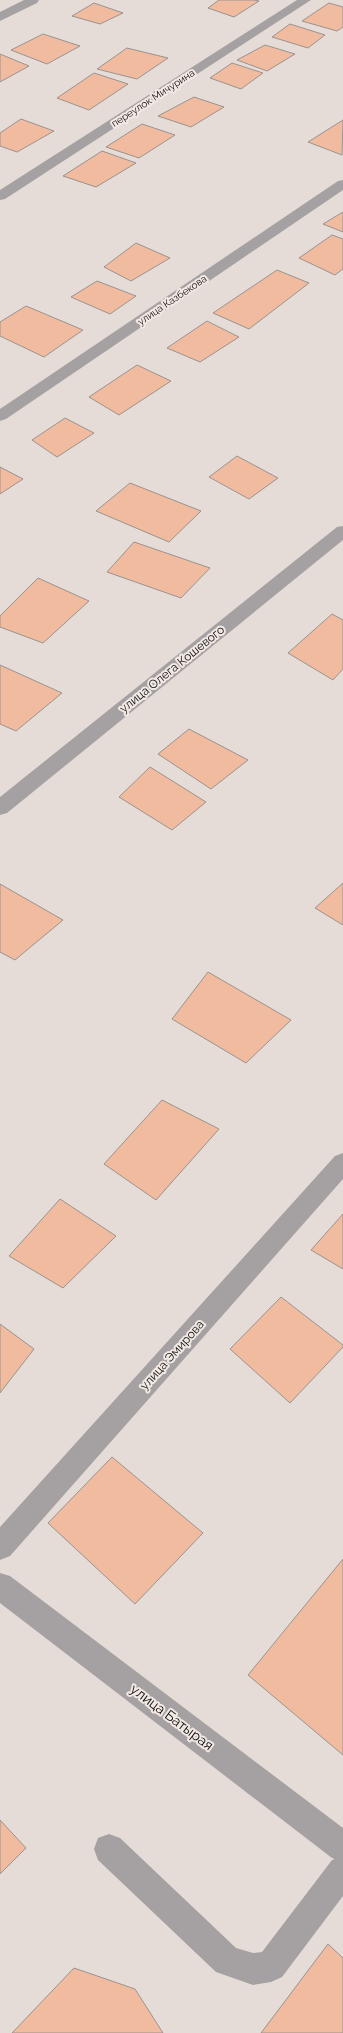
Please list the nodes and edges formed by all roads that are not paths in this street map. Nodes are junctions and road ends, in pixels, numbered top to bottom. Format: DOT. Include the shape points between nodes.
graph roads {
  1 [pos="33,0"];
  2 [pos="305,0"];
  3 [pos="0,17"];
  4 [pos="343,184"];
  5 [pos="0,196"];
  6 [pos="0,416"];
  7 [pos="343,531"];
  8 [pos="0,808"];
  9 [pos="343,1163"];
  10 [pos="0,1547"];
  11 [pos="0,1586"];
  12 [pos="343,1847"];
  13 [pos="109,1849"];
  14 [pos="343,1871"];
  1 -- 3 [label="street"];
  2 -- 5 [label="street, переулок Мичурина"];
  4 -- 6 [label="street, улица Казбекова"];
  7 -- 8 [label="street, улица Олега Кошевого"];
  9 -- 10 [label="street, улица Эмирова"];
  11 -- 12 [label="street, улица Батырая"];
  13 -- 14 [label="street" via="227,1961 253,1969 271,1966"];
}
